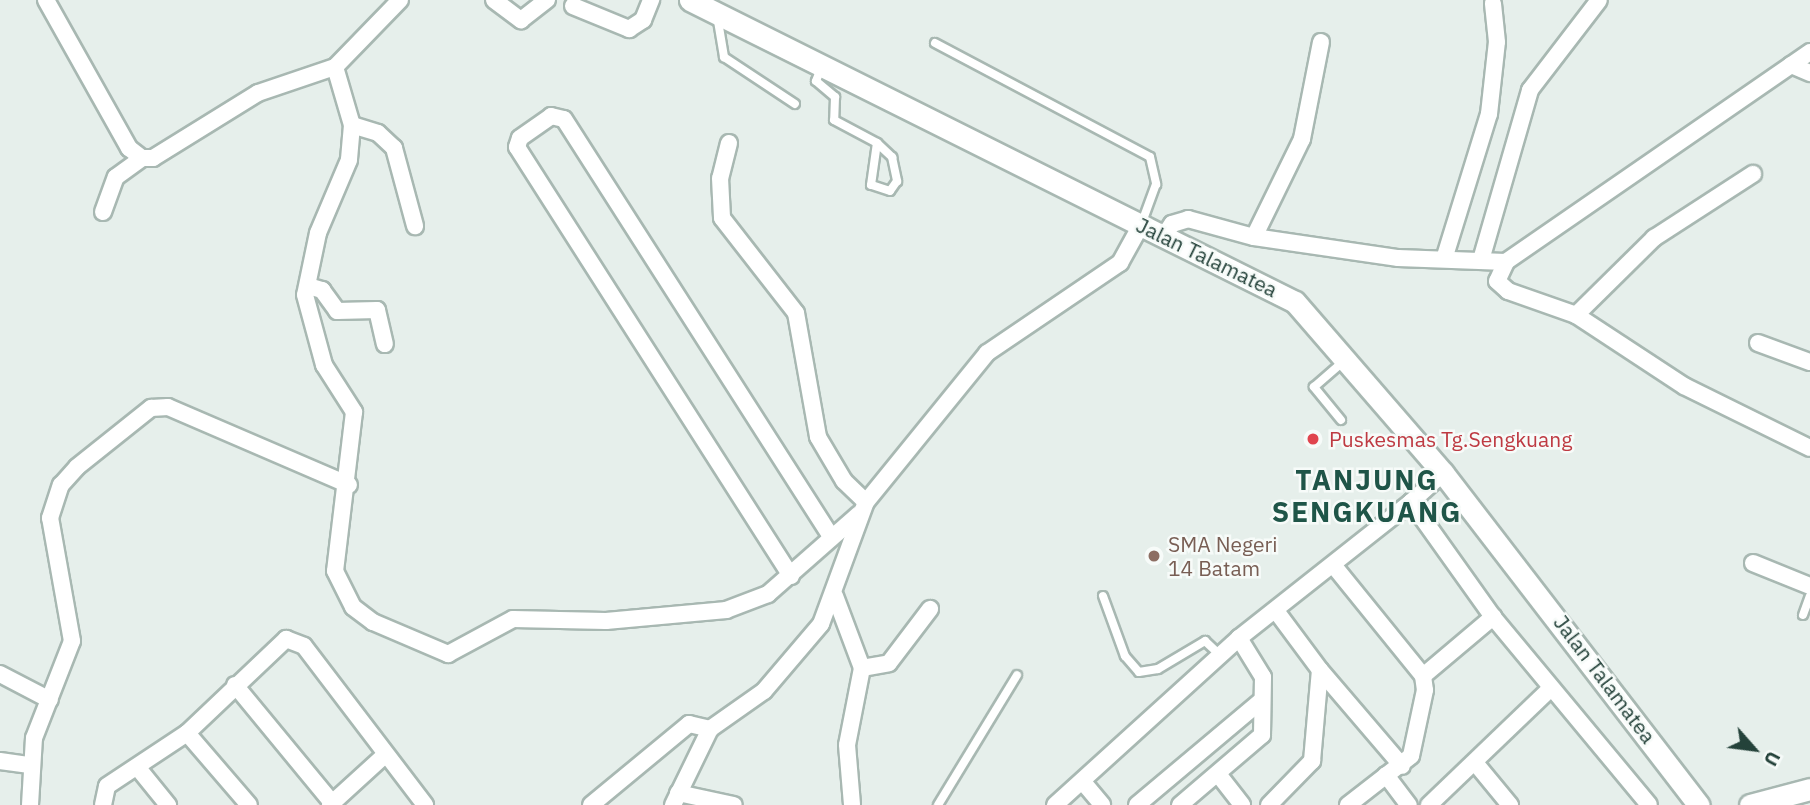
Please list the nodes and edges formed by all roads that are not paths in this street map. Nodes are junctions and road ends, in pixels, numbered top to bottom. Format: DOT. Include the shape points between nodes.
graph roads {
  1 [pos="46,0"];
  2 [pos="400,0"];
  3 [pos="494,0"];
  4 [pos="547,0"];
  5 [pos="651,0"];
  6 [pos="690,0"];
  7 [pos="1599,0"];
  8 [pos="1493,3"];
  9 [pos="573,6"];
  10 [pos="717,15"];
  11 [pos="1321,42"];
  12 [pos="935,43"];
  13 [pos="1810,51"];
  14 [pos="1791,65"];
  15 [pos="335,66"];
  16 [pos="821,68"];
  17 [pos="1810,73"];
  18 [pos="795,104"];
  19 [pos="352,125"];
  20 [pos="877,143"];
  21 [pos="729,144"];
  22 [pos="142,158"];
  23 [pos="1753,174"];
  24 [pos="103,212"];
  25 [pos="1141,225"];
  26 [pos="415,226"];
  27 [pos="1163,237"];
  28 [pos="1254,237"];
  29 [pos="1445,256"];
  30 [pos="1480,260"];
  31 [pos="1506,262"];
  32 [pos="308,286"];
  33 [pos="1576,315"];
  34 [pos="1758,343"];
  35 [pos="385,344"];
  36 [pos="1349,357"];
  37 [pos="1810,362"];
  38 [pos="1341,420"];
  39 [pos="1810,448"];
  40 [pos="1443,472"];
  41 [pos="349,485"];
  42 [pos="1411,502"];
  43 [pos="862,508"];
  44 [pos="830,535"];
  45 [pos="1754,564"];
  46 [pos="1334,566"];
  47 [pos="791,576"];
  48 [pos="1810,586"];
  49 [pos="835,596"];
  50 [pos="1103,596"];
  51 [pos="1810,596"];
  52 [pos="930,609"];
  53 [pos="1277,612"];
  54 [pos="1803,615"];
  55 [pos="1493,617"];
  56 [pos="1239,638"];
  57 [pos="1220,655"];
  58 [pos="862,668"];
  59 [pos="1320,670"];
  60 [pos="0,674"];
  61 [pos="1017,676"];
  62 [pos="1423,676"];
  63 [pos="235,685"];
  64 [pos="1551,688"];
  65 [pos="50,700"];
  66 [pos="1262,700"];
  67 [pos="710,729"];
  68 [pos="187,733"];
  69 [pos="385,755"];
  70 [pos="0,761"];
  71 [pos="30,765"];
  72 [pos="1476,765"];
  73 [pos="1402,766"];
  74 [pos="138,768"];
  75 [pos="1218,774"];
  76 [pos="1385,775"];
  77 [pos="1083,782"];
  78 [pos="1810,789"];
  79 [pos="676,799"];
  80 [pos="332,804"];
  81 [pos="30,805"];
  82 [pos="103,805"];
  83 [pos="168,805"];
  84 [pos="249,805"];
  85 [pos="425,805"];
  86 [pos="591,805"];
  87 [pos="734,805"];
  88 [pos="852,805"];
  89 [pos="938,805"];
  90 [pos="1055,805"];
  91 [pos="1101,805"];
  92 [pos="1137,805"];
  93 [pos="1180,805"];
  94 [pos="1242,805"];
  95 [pos="1269,805"];
  96 [pos="1348,805"];
  97 [pos="1409,805"];
  98 [pos="1429,805"];
  99 [pos="1510,805"];
  100 [pos="1649,805"];
  101 [pos="1699,805"];
  102 [pos="1750,805"];
  1 -- 22 [label="street" via="129,148"];
  2 -- 15 [label="street"];
  3 -- 4 [label="street" via="521,20"];
  5 -- 9 [label="street" via="643,20 629,29"];
  6 -- 10 [label="street, Jalan Talamatea"];
  7 -- 30 [label="street" via="1530,90"];
  8 -- 29 [label="street" via="1497,42 1489,114"];
  10 -- 16 [label="street, Jalan Talamatea"];
  10 -- 18 [label="lane" via="724,57"];
  11 -- 28 [label="street" via="1302,139"];
  12 -- 25 [label="lane" via="1150,157 1156,184"];
  13 -- 14 [label="street"];
  14 -- 17 [label="street"];
  14 -- 31 [label="street"];
  15 -- 19 [label="street"];
  15 -- 22 [label="street" via="258,93 153,159"];
  16 -- 20 [label="lane" via="816,81 835,97 834,120"];
  16 -- 25 [label="street, Jalan Talamatea"];
  19 -- 26 [label="street" via="379,133 394,148"];
  19 -- 32 [label="street" via="349,160 318,233"];
  20 -- 20 [label="lane" via="897,169 890,191 871,185"];
  21 -- 43 [label="street" via="720,178 722,218 796,313 818,437"];
  22 -- 24 [label="street" via="116,177"];
  23 -- 33 [label="street" via="1654,238"];
  25 -- 27 [label="street, Jalan Talamatea"];
  25 -- 43 [label="street" via="1120,263 987,353"];
  27 -- 28 [label="street" via="1172,224 1188,219"];
  27 -- 36 [label="street, Jalan Talamatea" via="1285,295"];
  28 -- 29 [label="street" via="1398,258"];
  29 -- 30 [label="street"];
  30 -- 31 [label="street"];
  31 -- 33 [label="street" via="1499,286"];
  32 -- 35 [label="street" via="322,290 337,311 377,310"];
  32 -- 41 [label="street" via="324,365 354,412"];
  33 -- 39 [label="street" via="1684,386"];
  34 -- 37 [label="street"];
  36 -- 38 [label="lane" via="1314,387"];
  36 -- 40 [label="street, Jalan Talamatea"];
  40 -- 42 [label="street"];
  40 -- 101 [label="street, Jalan Talamatea"];
  41 -- 47 [label="street" via="336,581 373,622 436,652 459,652 513,619 606,621 726,610 768,594"];
  41 -- 65 [label="street" via="175,408 150,408 77,467 54,498 55,569 72,641"];
  42 -- 46 [label="street"];
  42 -- 55 [label="street"];
  43 -- 44 [label="street"];
  43 -- 49 [label="street"];
  44 -- 47 [label="street"];
  44 -- 47 [label="street" via="564,119 551,116 520,138 517,147"];
  45 -- 48 [label="street"];
  46 -- 53 [label="street"];
  46 -- 62 [label="street"];
  49 -- 58 [label="street"];
  49 -- 67 [label="street" via="802,650 773,681"];
  50 -- 57 [label="lane" via="1125,656 1139,672 1158,669 1205,641"];
  51 -- 54 [label="lane"];
  52 -- 58 [label="street" via="889,663"];
  53 -- 56 [label="street"];
  53 -- 59 [label="street"];
  55 -- 62 [label="street"];
  55 -- 64 [label="street"];
  56 -- 57 [label="street"];
  56 -- 66 [label="street" via="1263,677"];
  57 -- 77 [label="street"];
  58 -- 88 [label="street" via="847,745"];
  59 -- 73 [label="street"];
  59 -- 95 [label="street" via="1311,761"];
  60 -- 65 [label="street"];
  61 -- 89 [label="lane"];
  62 -- 73 [label="street" via="1419,739"];
  63 -- 68 [label="street"];
  63 -- 69 [label="street" via="280,641 298,643"];
  63 -- 80 [label="street"];
  64 -- 72 [label="street"];
  64 -- 100 [label="street"];
  65 -- 71 [label="street"];
  66 -- 75 [label="street" via="1260,741"];
  66 -- 92 [label="street"];
  67 -- 79 [label="street"];
  67 -- 86 [label="street" via="689,724"];
  68 -- 74 [label="street"];
  68 -- 84 [label="street"];
  69 -- 80 [label="street"];
  69 -- 85 [label="street"];
  70 -- 71 [label="street"];
  71 -- 81 [label="street"];
  72 -- 98 [label="street"];
  72 -- 99 [label="street"];
  73 -- 76 [label="street"];
  74 -- 82 [label="street" via="107,786"];
  74 -- 83 [label="street"];
  75 -- 93 [label="street"];
  75 -- 94 [label="street"];
  76 -- 96 [label="street"];
  76 -- 97 [label="street"];
  77 -- 90 [label="street"];
  77 -- 91 [label="street"];
  78 -- 102 [label="street"];
  79 -- 87 [label="street"];
}
